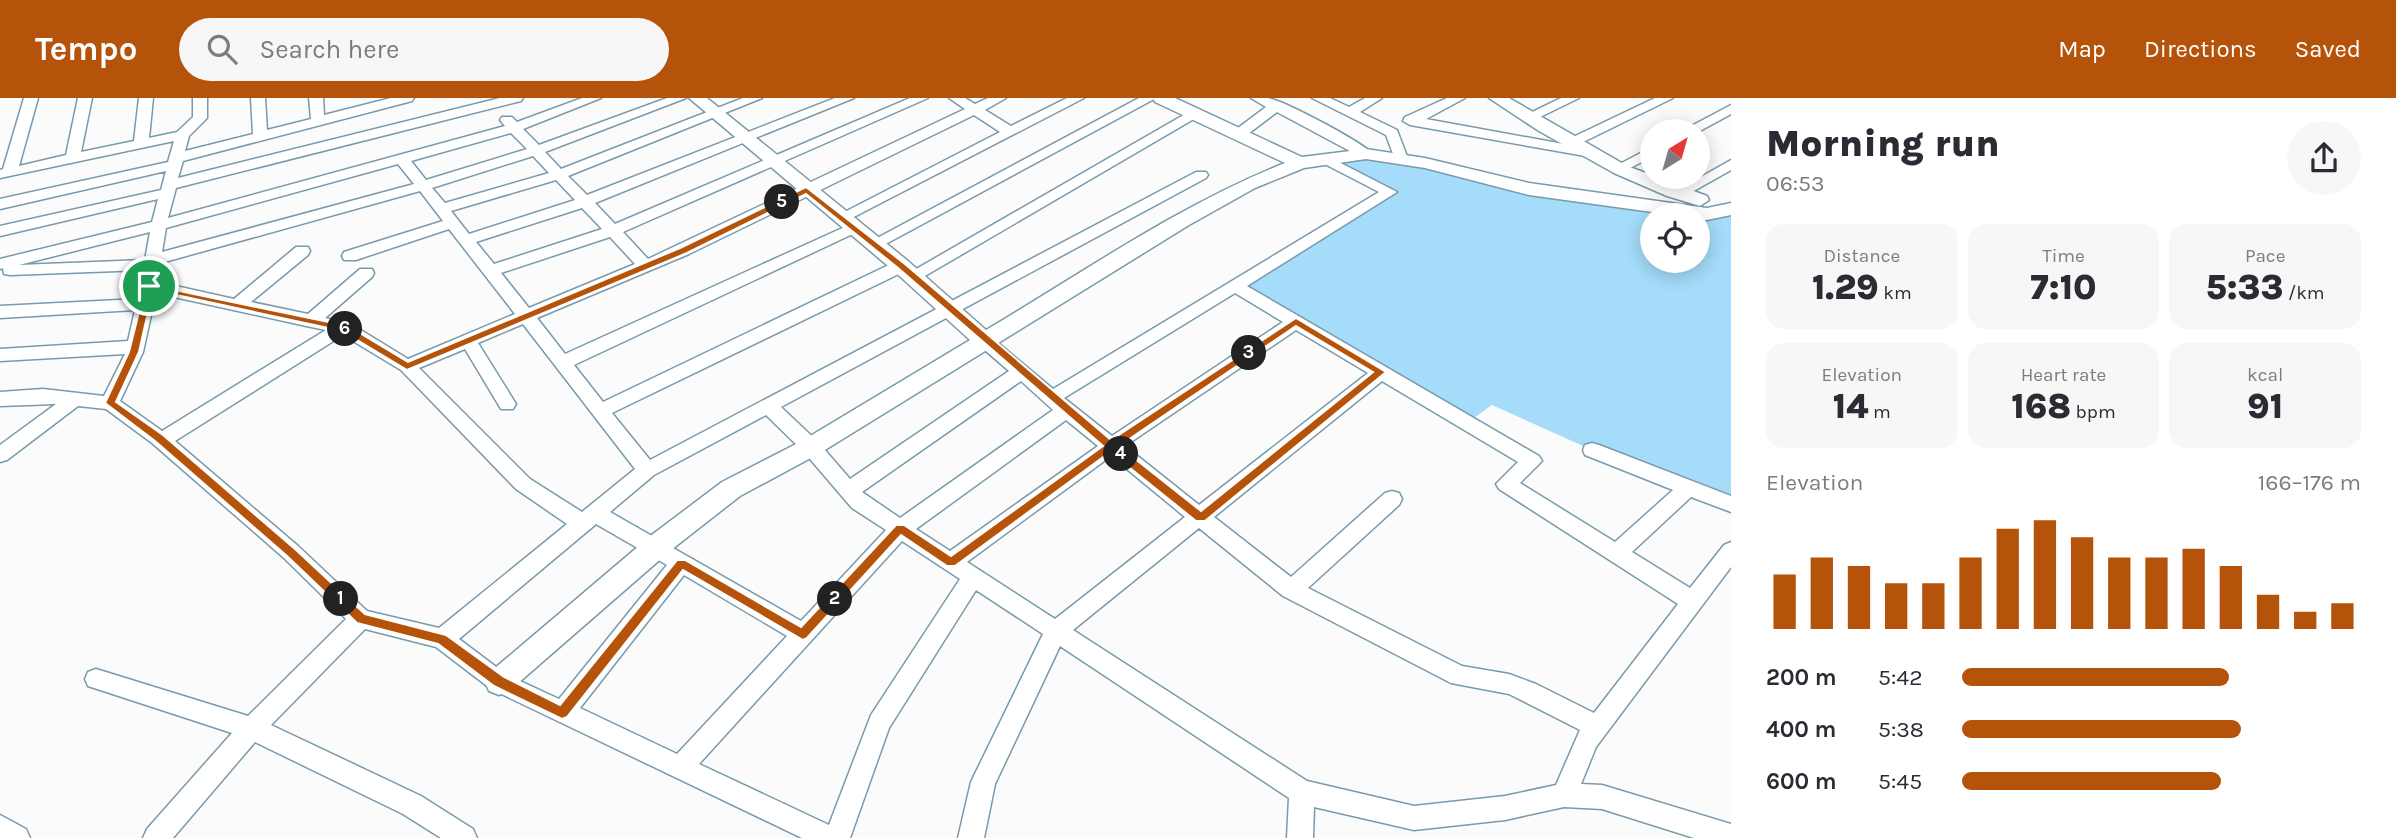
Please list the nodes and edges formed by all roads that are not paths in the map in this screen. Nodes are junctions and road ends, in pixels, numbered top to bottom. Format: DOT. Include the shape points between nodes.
graph roads {
  1 [pos="31,98"];
  2 [pos="85,98"];
  3 [pos="146,98"];
  4 [pos="200,98"];
  5 [pos="258,98"];
  6 [pos="316,98"];
  7 [pos="407,98"];
  8 [pos="516,98"];
  9 [pos="594,98"];
  10 [pos="679,98"];
  11 [pos="696,98"];
  12 [pos="755,98"];
  13 [pos="847,98"];
  14 [pos="921,98"];
  15 [pos="956,98"];
  16 [pos="999,98"];
  17 [pos="1077,98"];
  18 [pos="1149,98"];
  19 [pos="1161,98"];
  20 [pos="1258,98"];
  21 [pos="1320,98"];
  22 [pos="1375,98"];
  23 [pos="1458,98"];
  24 [pos="1497,98"];
  25 [pos="1572,98"];
  26 [pos="1666,98"];
  27 [pos="496,101"];
  28 [pos="371,102"];
  29 [pos="1276,106"];
  30 [pos="1731,109"];
  31 [pos="976,111"];
  32 [pos="1351,112"];
  33 [pos="715,113"];
  34 [pos="1194,113"];
  35 [pos="1529,117"];
  36 [pos="318,120"];
  37 [pos="1410,120"];
  38 [pos="1710,120"];
  39 [pos="513,128"];
  40 [pos="1010,132"];
  41 [pos="379,133"];
  42 [pos="1392,133"];
  43 [pos="1240,134"];
  44 [pos="181,135"];
  45 [pos="260,135"];
  46 [pos="746,139"];
  47 [pos="1574,142"];
  48 [pos="141,143"];
  49 [pos="535,151"];
  50 [pos="1591,153"];
  51 [pos="1366,154"];
  52 [pos="1640,157"];
  53 [pos="73,158"];
  54 [pos="401,158"];
  55 [pos="1401,159"];
  56 [pos="1324,160"];
  57 [pos="175,161"];
  58 [pos="773,162"];
  59 [pos="1300,163"];
  60 [pos="1731,164"];
  61 [pos="1621,167"];
  62 [pos="5,172"];
  63 [pos="558,175"];
  64 [pos="1200,175"];
  65 [pos="423,186"];
  66 [pos="168,189"];
  67 [pos="806,190"];
  68 [pos="1678,194"];
  69 [pos="584,202"];
  70 [pos="0,204"];
  71 [pos="1731,208"];
  72 [pos="447,216"];
  73 [pos="847,223"];
  74 [pos="159,225"];
  75 [pos="0,231"];
  76 [pos="612,231"];
  77 [pos="465,240"];
  78 [pos="874,244"];
  79 [pos="302,251"];
  80 [pos="350,256"];
  81 [pos="153,262"];
  82 [pos="0,264"];
  83 [pos="646,266"];
  84 [pos="0,270"];
  85 [pos="490,271"];
  86 [pos="907,271"];
  87 [pos="366,273"];
  88 [pos="149,286"];
  89 [pos="1235,286"];
  90 [pos="145,304"];
  91 [pos="237,305"];
  92 [pos="948,308"];
  93 [pos="0,312"];
  94 [pos="524,316"];
  95 [pos="311,321"];
  96 [pos="1296,322"];
  97 [pos="341,327"];
  98 [pos="468,340"];
  99 [pos="985,341"];
  100 [pos="135,347"];
  101 [pos="0,355"];
  102 [pos="562,363"];
  103 [pos="407,366"];
  104 [pos="1021,372"];
  105 [pos="1381,372"];
  106 [pos="0,399"];
  107 [pos="74,400"];
  108 [pos="110,403"];
  109 [pos="507,404"];
  110 [pos="1058,404"];
  111 [pos="767,405"];
  112 [pos="600,411"];
  113 [pos="162,440"];
  114 [pos="1111,446"];
  115 [pos="811,447"];
  116 [pos="1592,450"];
  117 [pos="0,455"];
  118 [pos="647,470"];
  119 [pos="1688,488"];
  120 [pos="849,490"];
  121 [pos="1392,499"];
  122 [pos="1731,504"];
  123 [pos="1201,517"];
  124 [pos="589,518"];
  125 [pos="900,528"];
  126 [pos="655,548"];
  127 [pos="1731,551"];
  128 [pos="1616,554"];
  129 [pos="951,562"];
  130 [pos="681,563"];
  131 [pos="973,576"];
  132 [pos="1291,590"];
  133 [pos="1692,601"];
  134 [pos="361,619"];
  135 [pos="1056,631"];
  136 [pos="803,634"];
  137 [pos="442,639"];
  138 [pos="96,679"];
  139 [pos="499,682"];
  140 [pos="562,713"];
  141 [pos="1598,726"];
  142 [pos="252,728"];
  143 [pos="679,769"];
  144 [pos="1302,792"];
  145 [pos="1564,795"];
  146 [pos="0,828"];
  147 [pos="1668,828"];
  148 [pos="1731,837"];
  149 [pos="18,838"];
  150 [pos="156,838"];
  151 [pos="464,838"];
  152 [pos="830,838"];
  153 [pos="837,838"];
  154 [pos="971,838"];
  155 [pos="1300,838"];
  1 -- 62 [label="street"];
  2 -- 53 [label="street"];
  3 -- 48 [label="street"];
  4 -- 44 [label="street" via="200,118"];
  5 -- 45 [label="street"];
  6 -- 36 [label="street"];
  7 -- 28 [label="street"];
  8 -- 27 [label="street"];
  9 -- 39 [label="street"];
  10 -- 49 [label="street"];
  11 -- 33 [label="street"];
  12 -- 33 [label="street"];
  13 -- 46 [label="street"];
  14 -- 58 [label="street"];
  15 -- 31 [label="street"];
  16 -- 31 [label="street"];
  17 -- 40 [label="street"];
  18 -- 78 [label="street"];
  19 -- 34 [label="street"];
  20 -- 29 [label="street"];
  21 -- 32 [label="street"];
  22 -- 32 [label="street"];
  23 -- 37 [label="street"];
  24 -- 35 [label="street"];
  25 -- 35 [label="street"];
  26 -- 47 [label="street"];
  27 -- 39 [label="street"];
  27 -- 41 [label="street"];
  28 -- 36 [label="street"];
  28 -- 41 [label="street"];
  29 -- 43 [label="street"];
  29 -- 51 [label="street"];
  30 -- 38 [label="street"];
  31 -- 40 [label="street"];
  31 -- 67 [label="street"];
  32 -- 42 [label="street"];
  33 -- 46 [label="street"];
  33 -- 63 [label="street"];
  34 -- 43 [label="street"];
  34 -- 86 [label="street"];
  35 -- 47 [label="street"];
  36 -- 45 [label="street"];
  37 -- 42 [label="street"];
  37 -- 50 [label="street"];
  39 -- 49 [label="street"];
  39 -- 54 [label="street"];
  40 -- 73 [label="street"];
  41 -- 66 [label="street"];
  42 -- 55 [label="street"];
  43 -- 59 [label="street"];
  44 -- 48 [label="street"];
  44 -- 57 [label="street"];
  45 -- 57 [label="street"];
  46 -- 58 [label="street"];
  46 -- 69 [label="street"];
  47 -- 50 [label="street"];
  48 -- 53 [label="street"];
  49 -- 63 [label="street"];
  49 -- 65 [label="street"];
  50 -- 61 [label="street"];
  51 -- 55 [label="street"];
  51 -- 56 [label="street"];
  52 -- 61 [label="street"];
  53 -- 62 [label="street"];
  54 -- 65 [label="street"];
  54 -- 74 [label="street"];
  55 -- 71 [label="street" via="1529,189 1707,214"];
  56 -- 59 [label="street"];
  56 -- 89 [label="street" via="1390,192"];
  57 -- 66 [label="street"];
  57 -- 70 [label="street"];
  58 -- 67 [label="street"];
  58 -- 76 [label="street"];
  59 -- 99 [label="street" via="1248,184 1194,214"];
  60 -- 68 [label="street"];
  61 -- 68 [label="street"];
  63 -- 69 [label="street"];
  63 -- 72 [label="street"];
  64 -- 92 [label="street"];
  65 -- 72 [label="street"];
  65 -- 81 [label="street"];
  66 -- 74 [label="street"];
  66 -- 75 [label="street"];
  67 -- 73 [label="street"];
  67 -- 83 [label="street"];
  68 -- 71 [label="street"];
  69 -- 76 [label="street"];
  69 -- 77 [label="street"];
  72 -- 77 [label="street"];
  72 -- 80 [label="street"];
  73 -- 78 [label="street"];
  73 -- 102 [label="street"];
  74 -- 81 [label="street"];
  74 -- 82 [label="street"];
  76 -- 83 [label="street"];
  76 -- 85 [label="street"];
  77 -- 85 [label="street"];
  78 -- 86 [label="street"];
  79 -- 91 [label="street"];
  81 -- 84 [label="street"];
  81 -- 88 [label="street"];
  83 -- 94 [label="street"];
  85 -- 94 [label="street"];
  86 -- 92 [label="street"];
  86 -- 112 [label="street"];
  87 -- 95 [label="street"];
  88 -- 90 [label="street"];
  88 -- 91 [label="street"];
  89 -- 96 [label="street"];
  89 -- 110 [label="street"];
  90 -- 93 [label="street"];
  90 -- 100 [label="street"];
  91 -- 95 [label="street"];
  92 -- 99 [label="street"];
  92 -- 111 [label="street"];
  94 -- 98 [label="street"];
  94 -- 102 [label="street"];
  95 -- 97 [label="street"];
  96 -- 105 [label="street"];
  96 -- 114 [label="street"];
  97 -- 103 [label="street"];
  97 -- 113 [label="street"];
  98 -- 103 [label="street"];
  98 -- 109 [label="street"];
  99 -- 104 [label="street"];
  99 -- 115 [label="street"];
  100 -- 101 [label="street"];
  100 -- 108 [label="street"];
  102 -- 112 [label="street"];
  103 -- 124 [label="street" via="523,484"];
  104 -- 110 [label="street"];
  104 -- 120 [label="street"];
  105 -- 123 [label="street"];
  105 -- 128 [label="street" via="1532,461 1506,484"];
  106 -- 107 [label="street" via="43,396"];
  107 -- 108 [label="street"];
  107 -- 117 [label="street"];
  108 -- 113 [label="street"];
  110 -- 114 [label="street"];
  110 -- 125 [label="street"];
  111 -- 115 [label="street"];
  111 -- 118 [label="street"];
  112 -- 118 [label="street"];
  113 -- 134 [label="street"];
  114 -- 123 [label="street"];
  114 -- 129 [label="street"];
  115 -- 120 [label="street"];
  115 -- 126 [label="street" via="731,489"];
  116 -- 119 [label="street"];
  118 -- 124 [label="street"];
  119 -- 122 [label="street"];
  119 -- 128 [label="street"];
  120 -- 125 [label="street" via="859,502"];
  121 -- 132 [label="street"];
  123 -- 132 [label="street"];
  123 -- 135 [label="street"];
  124 -- 126 [label="street"];
  124 -- 137 [label="street"];
  125 -- 129 [label="street"];
  125 -- 136 [label="street"];
  126 -- 130 [label="street"];
  126 -- 139 [label="street"];
  127 -- 133 [label="street"];
  128 -- 133 [label="street"];
  129 -- 131 [label="street"];
  130 -- 136 [label="street"];
  130 -- 140 [label="street"];
  131 -- 135 [label="street"];
  131 -- 153 [label="street" via="879,723"];
  132 -- 141 [label="street" via="1459,676 1509,684"];
  133 -- 141 [label="street"];
  134 -- 137 [label="street"];
  134 -- 142 [label="street"];
  135 -- 144 [label="street"];
  135 -- 154 [label="street" via="983,782"];
  136 -- 143 [label="street"];
  137 -- 139 [label="street"];
  138 -- 142 [label="street"];
  139 -- 140 [label="street"];
  140 -- 143 [label="street"];
  141 -- 145 [label="street" via="1587,740"];
  142 -- 150 [label="street"];
  142 -- 151 [label="street" via="412,805"];
  143 -- 152 [label="street"];
  144 -- 145 [label="street" via="1414,818 1505,808"];
  144 -- 155 [label="street"];
  145 -- 147 [label="street" via="1602,797"];
  146 -- 149 [label="street"];
  147 -- 148 [label="street"];
}
